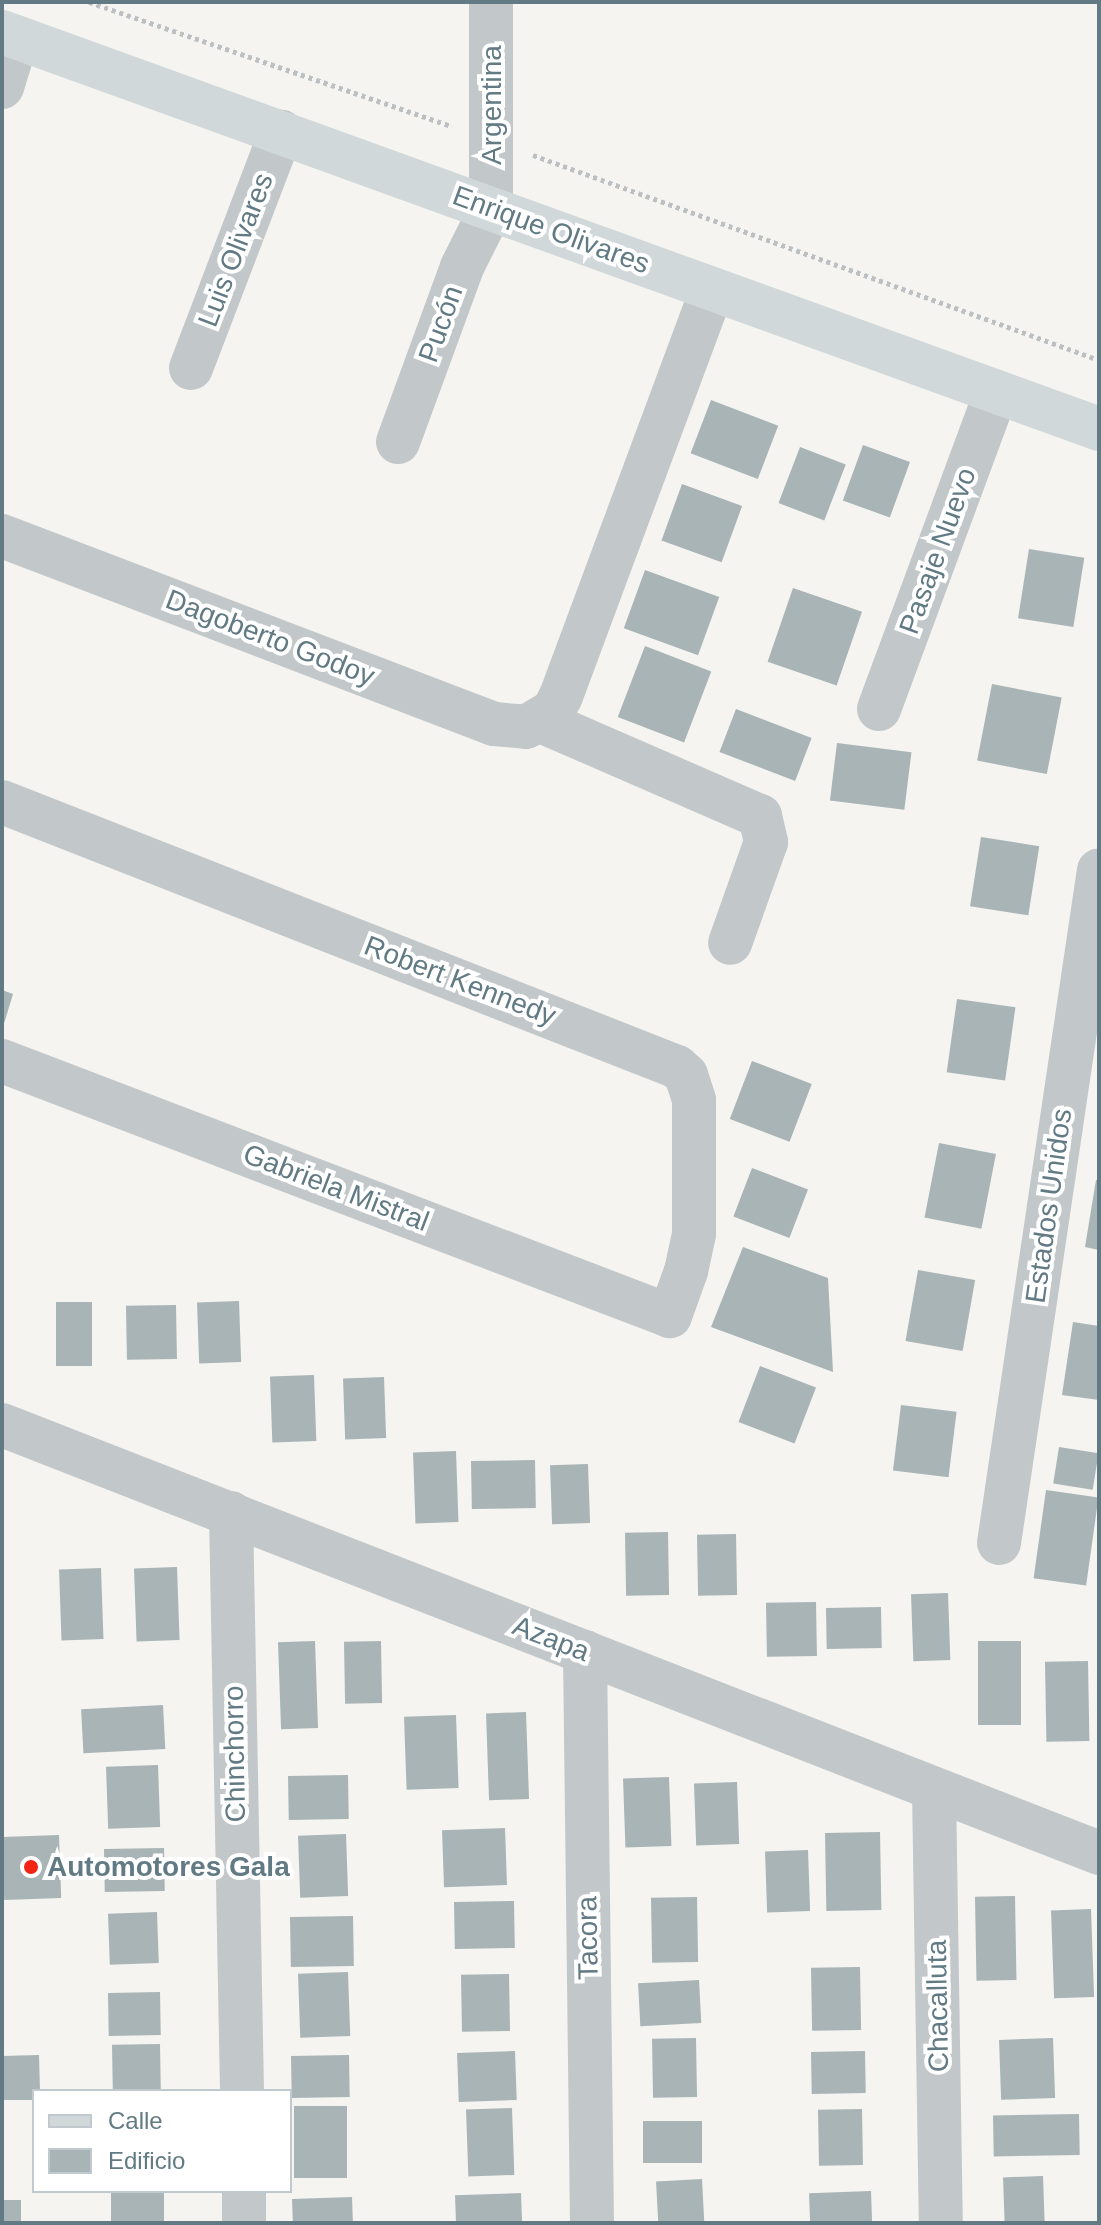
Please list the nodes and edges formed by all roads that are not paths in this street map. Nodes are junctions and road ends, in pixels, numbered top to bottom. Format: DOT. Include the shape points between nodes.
graph roads {
  1 [pos="491,2"];
  2 [pos="10,35"];
  3 [pos="2,87"];
  4 [pos="281,132"];
  5 [pos="491,209"];
  6 [pos="712,289"];
  7 [pos="191,368"];
  8 [pos="996,392"];
  9 [pos="1099,429"];
  10 [pos="398,442"];
  11 [pos="2,536"];
  12 [pos="879,709"];
  13 [pos="541,721"];
  14 [pos="2,802"];
  15 [pos="1099,870"];
  16 [pos="730,943"];
  17 [pos="2,1061"];
  18 [pos="670,1316"];
  19 [pos="2,1425"];
  20 [pos="231,1513"];
  21 [pos="999,1543"];
  22 [pos="585,1652"];
  23 [pos="934,1789"];
  24 [pos="1099,1853"];
  25 [pos="242,2089"];
  26 [pos="244,2193"];
  27 [pos="244,2223"];
  28 [pos="592,2223"];
  29 [pos="941,2223"];
  1 -- 5 [label="street, Argentina"];
  2 -- 3 [label="street"];
  2 -- 4 [label="main road, Enrique Olivares"];
  4 -- 5 [label="main road, Enrique Olivares"];
  4 -- 7 [label="street, Luis Olivares"];
  5 -- 6 [label="main road, Enrique Olivares"];
  5 -- 10 [label="street, Pucón" via="462,267"];
  6 -- 8 [label="main road, Enrique Olivares"];
  6 -- 13 [label="street" via="561,696"];
  8 -- 9 [label="main road, Enrique Olivares"];
  8 -- 12 [label="street, Pasaje Nuevo"];
  11 -- 13 [label="street, Dagoberto Godoy" via="494,724 510,728"];
  13 -- 16 [label="street" via="760,816 766,842"];
  14 -- 18 [label="street, Robert Kennedy" via="677,1067 694,1100 694,1234"];
  15 -- 21 [label="street, Estados Unidos"];
  17 -- 18 [label="street, Gabriela Mistral"];
  19 -- 20 [label="street, Azapa"];
  20 -- 22 [label="street, Azapa"];
  20 -- 25 [label="street, Chinchorro"];
  22 -- 23 [label="street, Azapa"];
  22 -- 28 [label="street, Tacora"];
  23 -- 24 [label="street, Azapa"];
  23 -- 29 [label="street, Chacalluta"];
  26 -- 27 [label="street"];
}
